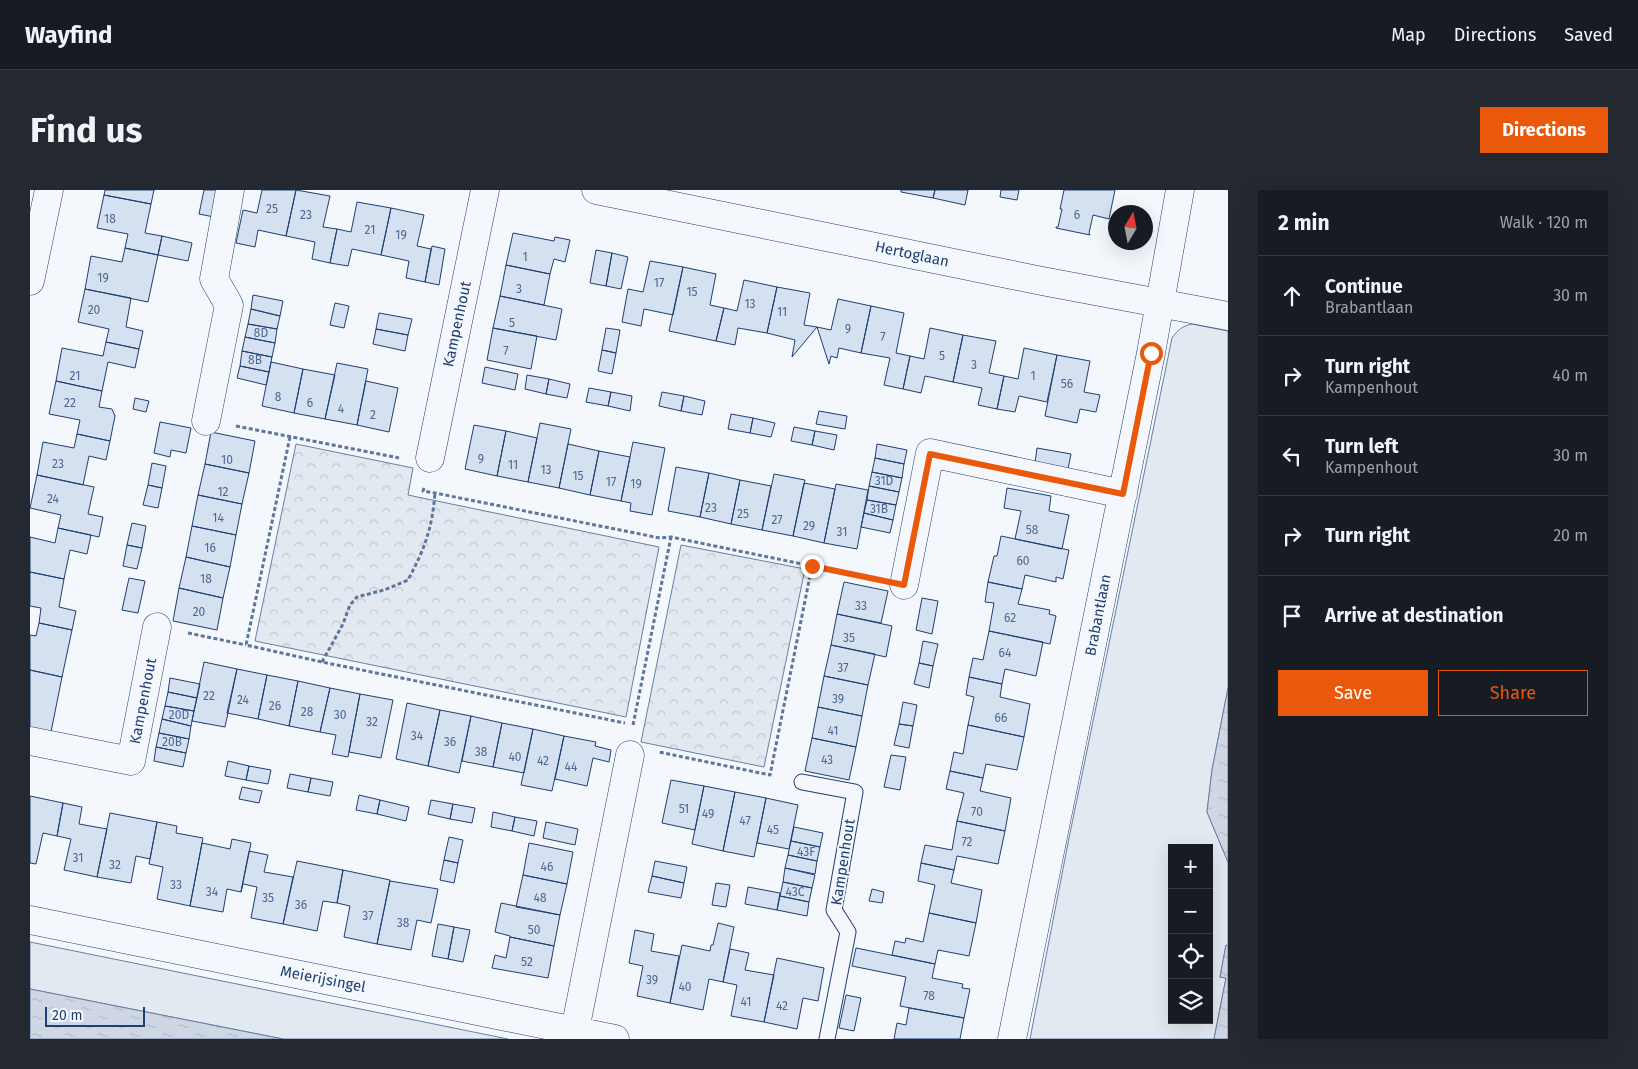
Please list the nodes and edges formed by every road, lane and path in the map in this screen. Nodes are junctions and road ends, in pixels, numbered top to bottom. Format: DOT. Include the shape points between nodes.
graph roads {
  1 [pos="49,190"];
  2 [pos="230,190"];
  3 [pos="485,190"];
  4 [pos="596,190"];
  5 [pos="1180,190"];
  6 [pos="30,281"];
  7 [pos="1160,303"];
  8 [pos="1228,316"];
  9 [pos="206,421"];
  10 [pos="290,436"];
  11 [pos="401,459"];
  12 [pos="427,470"];
  13 [pos="434,493"];
  14 [pos="1123,494"];
  15 [pos="670,536"];
  16 [pos="812,566"];
  17 [pos="904,585"];
  18 [pos="157,627"];
  19 [pos="246,645"];
  20 [pos="322,662"];
  21 [pos="634,725"];
  22 [pos="30,741"];
  23 [pos="631,743"];
  24 [pos="658,752"];
  25 [pos="802,782"];
  26 [pos="30,920"];
  27 [pos="575,1030"];
  28 [pos="615,1039"];
  29 [pos="827,1039"];
  30 [pos="1012,1039"];
  1 -- 6 [label="street"];
  2 -- 9 [label="street" via="214,279 229,305"];
  3 -- 12 [label="street, Kampenhout"];
  4 -- 7 [label="street, Hertoglaan"];
  5 -- 7 [label="street, Brabantlaan"];
  7 -- 8 [label="street, Hertoglaan"];
  7 -- 14 [label="street, Brabantlaan"];
  9 -- 10 [label="path"];
  10 -- 11 [label="path"];
  10 -- 19 [label="path"];
  12 -- 13 [label="path" via="423,491"];
  13 -- 15 [label="path" via="660,538"];
  13 -- 20 [label="path" via="432,519 423,551 408,580 357,597"];
  14 -- 17 [label="street" via="930,454"];
  14 -- 30 [label="street, Brabantlaan"];
  15 -- 16 [label="path"];
  15 -- 21 [label="path"];
  16 -- 17 [label="path"];
  16 -- 24 [label="path" via="770,775"];
  18 -- 19 [label="path"];
  18 -- 22 [label="street, Kampenhout" via="131,761"];
  19 -- 20 [label="path"];
  20 -- 21 [label="path"];
  21 -- 23 [label="path"];
  23 -- 27 [label="street"];
  25 -- 29 [label="lane, Kampenhout" via="855,792 834,910 848,932"];
  26 -- 27 [label="street, Meierijsingel"];
  27 -- 28 [label="street, Meierijsingel"];
}
